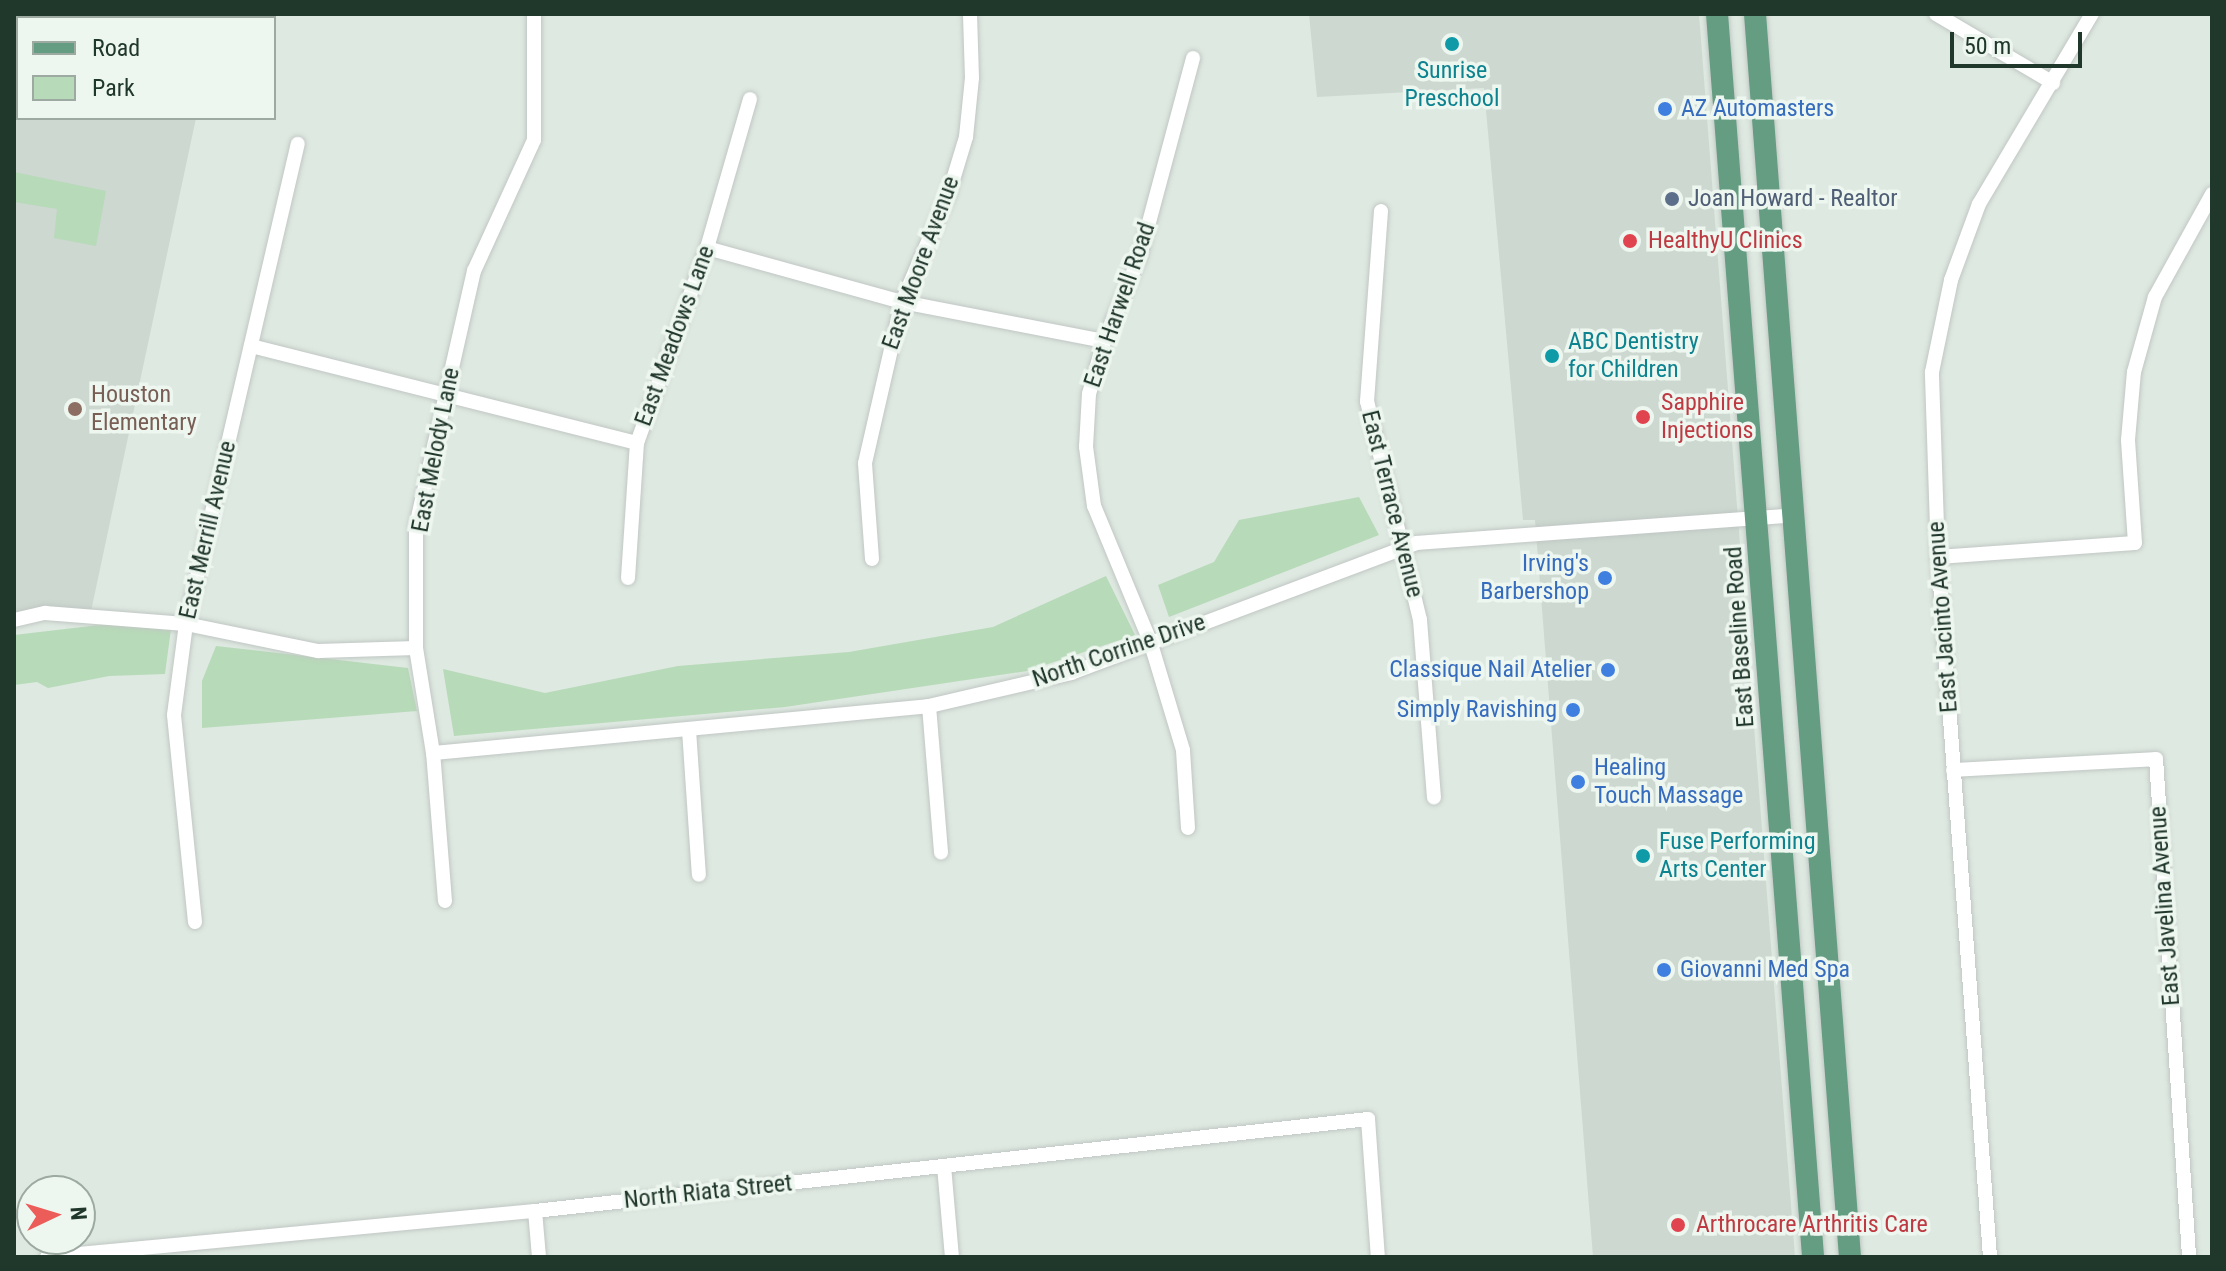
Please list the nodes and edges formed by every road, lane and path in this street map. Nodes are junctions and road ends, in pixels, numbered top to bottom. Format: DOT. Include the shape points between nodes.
graph roads {
  1 [pos="534,14"];
  2 [pos="970,14"];
  3 [pos="1717,14"];
  4 [pos="1755,14"];
  5 [pos="1936,14"];
  6 [pos="2092,14"];
  7 [pos="1193,58"];
  8 [pos="2053,83"];
  9 [pos="750,99"];
  10 [pos="298,144"];
  11 [pos="2212,194"];
  12 [pos="1381,211"];
  13 [pos="707,248"];
  14 [pos="902,302"];
  15 [pos="1104,341"];
  16 [pos="251,346"];
  17 [pos="447,391"];
  18 [pos="637,443"];
  19 [pos="1795,515"];
  20 [pos="1757,518"];
  21 [pos="1402,547"];
  22 [pos="1938,557"];
  23 [pos="872,559"];
  24 [pos="628,578"];
  25 [pos="14,620"];
  26 [pos="186,624"];
  27 [pos="1150,641"];
  28 [pos="416,648"];
  29 [pos="929,706"];
  30 [pos="689,730"];
  31 [pos="433,753"];
  32 [pos="1953,770"];
  33 [pos="1434,797"];
  34 [pos="1188,828"];
  35 [pos="941,853"];
  36 [pos="699,875"];
  37 [pos="445,901"];
  38 [pos="195,922"];
  39 [pos="944,1166"];
  40 [pos="535,1211"];
  41 [pos="122,1253"];
  42 [pos="47,1257"];
  43 [pos="539,1257"];
  44 [pos="952,1257"];
  45 [pos="1378,1257"];
  46 [pos="1813,1257"];
  47 [pos="1850,1257"];
  48 [pos="1990,1257"];
  49 [pos="2189,1257"];
  1 -- 17 [label="street, East Melody Lane" via="534,140 474,271"];
  2 -- 14 [label="street, East Moore Avenue" via="972,78 966,137 949,193"];
  3 -- 20 [label="main road, East Baseline Road"];
  4 -- 19 [label="main road"];
  5 -- 8 [label="street"];
  6 -- 8 [label="street, East Jacinto Avenue"];
  7 -- 15 [label="street, East Harwell Road" via="1140,256"];
  8 -- 22 [label="street, East Jacinto Avenue" via="1979,204 1951,280 1932,372"];
  9 -- 13 [label="street, East Meadows Lane"];
  10 -- 16 [label="street, East Merrill Avenue"];
  11 -- 22 [label="street" via="2155,297 2134,372 2128,440 2135,543"];
  12 -- 21 [label="street, East Terrace Avenue" via="1367,401"];
  13 -- 14 [label="street"];
  13 -- 18 [label="street, East Meadows Lane"];
  14 -- 15 [label="street"];
  14 -- 23 [label="street, East Moore Avenue" via="865,463"];
  15 -- 27 [label="street, East Harwell Road" via="1088,408 1086,447 1094,506"];
  16 -- 17 [label="street"];
  16 -- 26 [label="street, East Merrill Avenue"];
  17 -- 18 [label="street"];
  17 -- 28 [label="street, East Melody Lane" via="416,526"];
  18 -- 24 [label="street, East Meadows Lane"];
  19 -- 20 [label="street, North Corrine Drive"];
  19 -- 47 [label="main road"];
  20 -- 21 [label="street, North Corrine Drive"];
  20 -- 46 [label="main road, East Baseline Road"];
  21 -- 27 [label="street, North Corrine Drive"];
  21 -- 33 [label="street, East Terrace Avenue" via="1426,668"];
  22 -- 32 [label="street, East Jacinto Avenue"];
  25 -- 26 [label="street" via="45,613"];
  26 -- 28 [label="street" via="318,651"];
  26 -- 38 [label="street, East Merrill Avenue" via="174,715"];
  27 -- 29 [label="street, North Corrine Drive" via="1071,673"];
  27 -- 34 [label="street, East Harwell Road" via="1183,750"];
  28 -- 31 [label="street, East Melody Lane"];
  29 -- 30 [label="street, North Corrine Drive"];
  29 -- 35 [label="street"];
  30 -- 31 [label="street, North Corrine Drive"];
  30 -- 36 [label="street"];
  31 -- 37 [label="street, East Melody Lane"];
  32 -- 48 [label="street, East Jacinto Avenue"];
  32 -- 49 [label="street, East Javelina Avenue" via="2156,759"];
  39 -- 40 [label="street, North Riata Street"];
  39 -- 44 [label="street"];
  39 -- 45 [label="street, North Riata Street" via="1368,1119"];
  40 -- 41 [label="street, North Riata Street"];
  40 -- 43 [label="street"];
  41 -- 42 [label="street, North Riata Street"];
}
